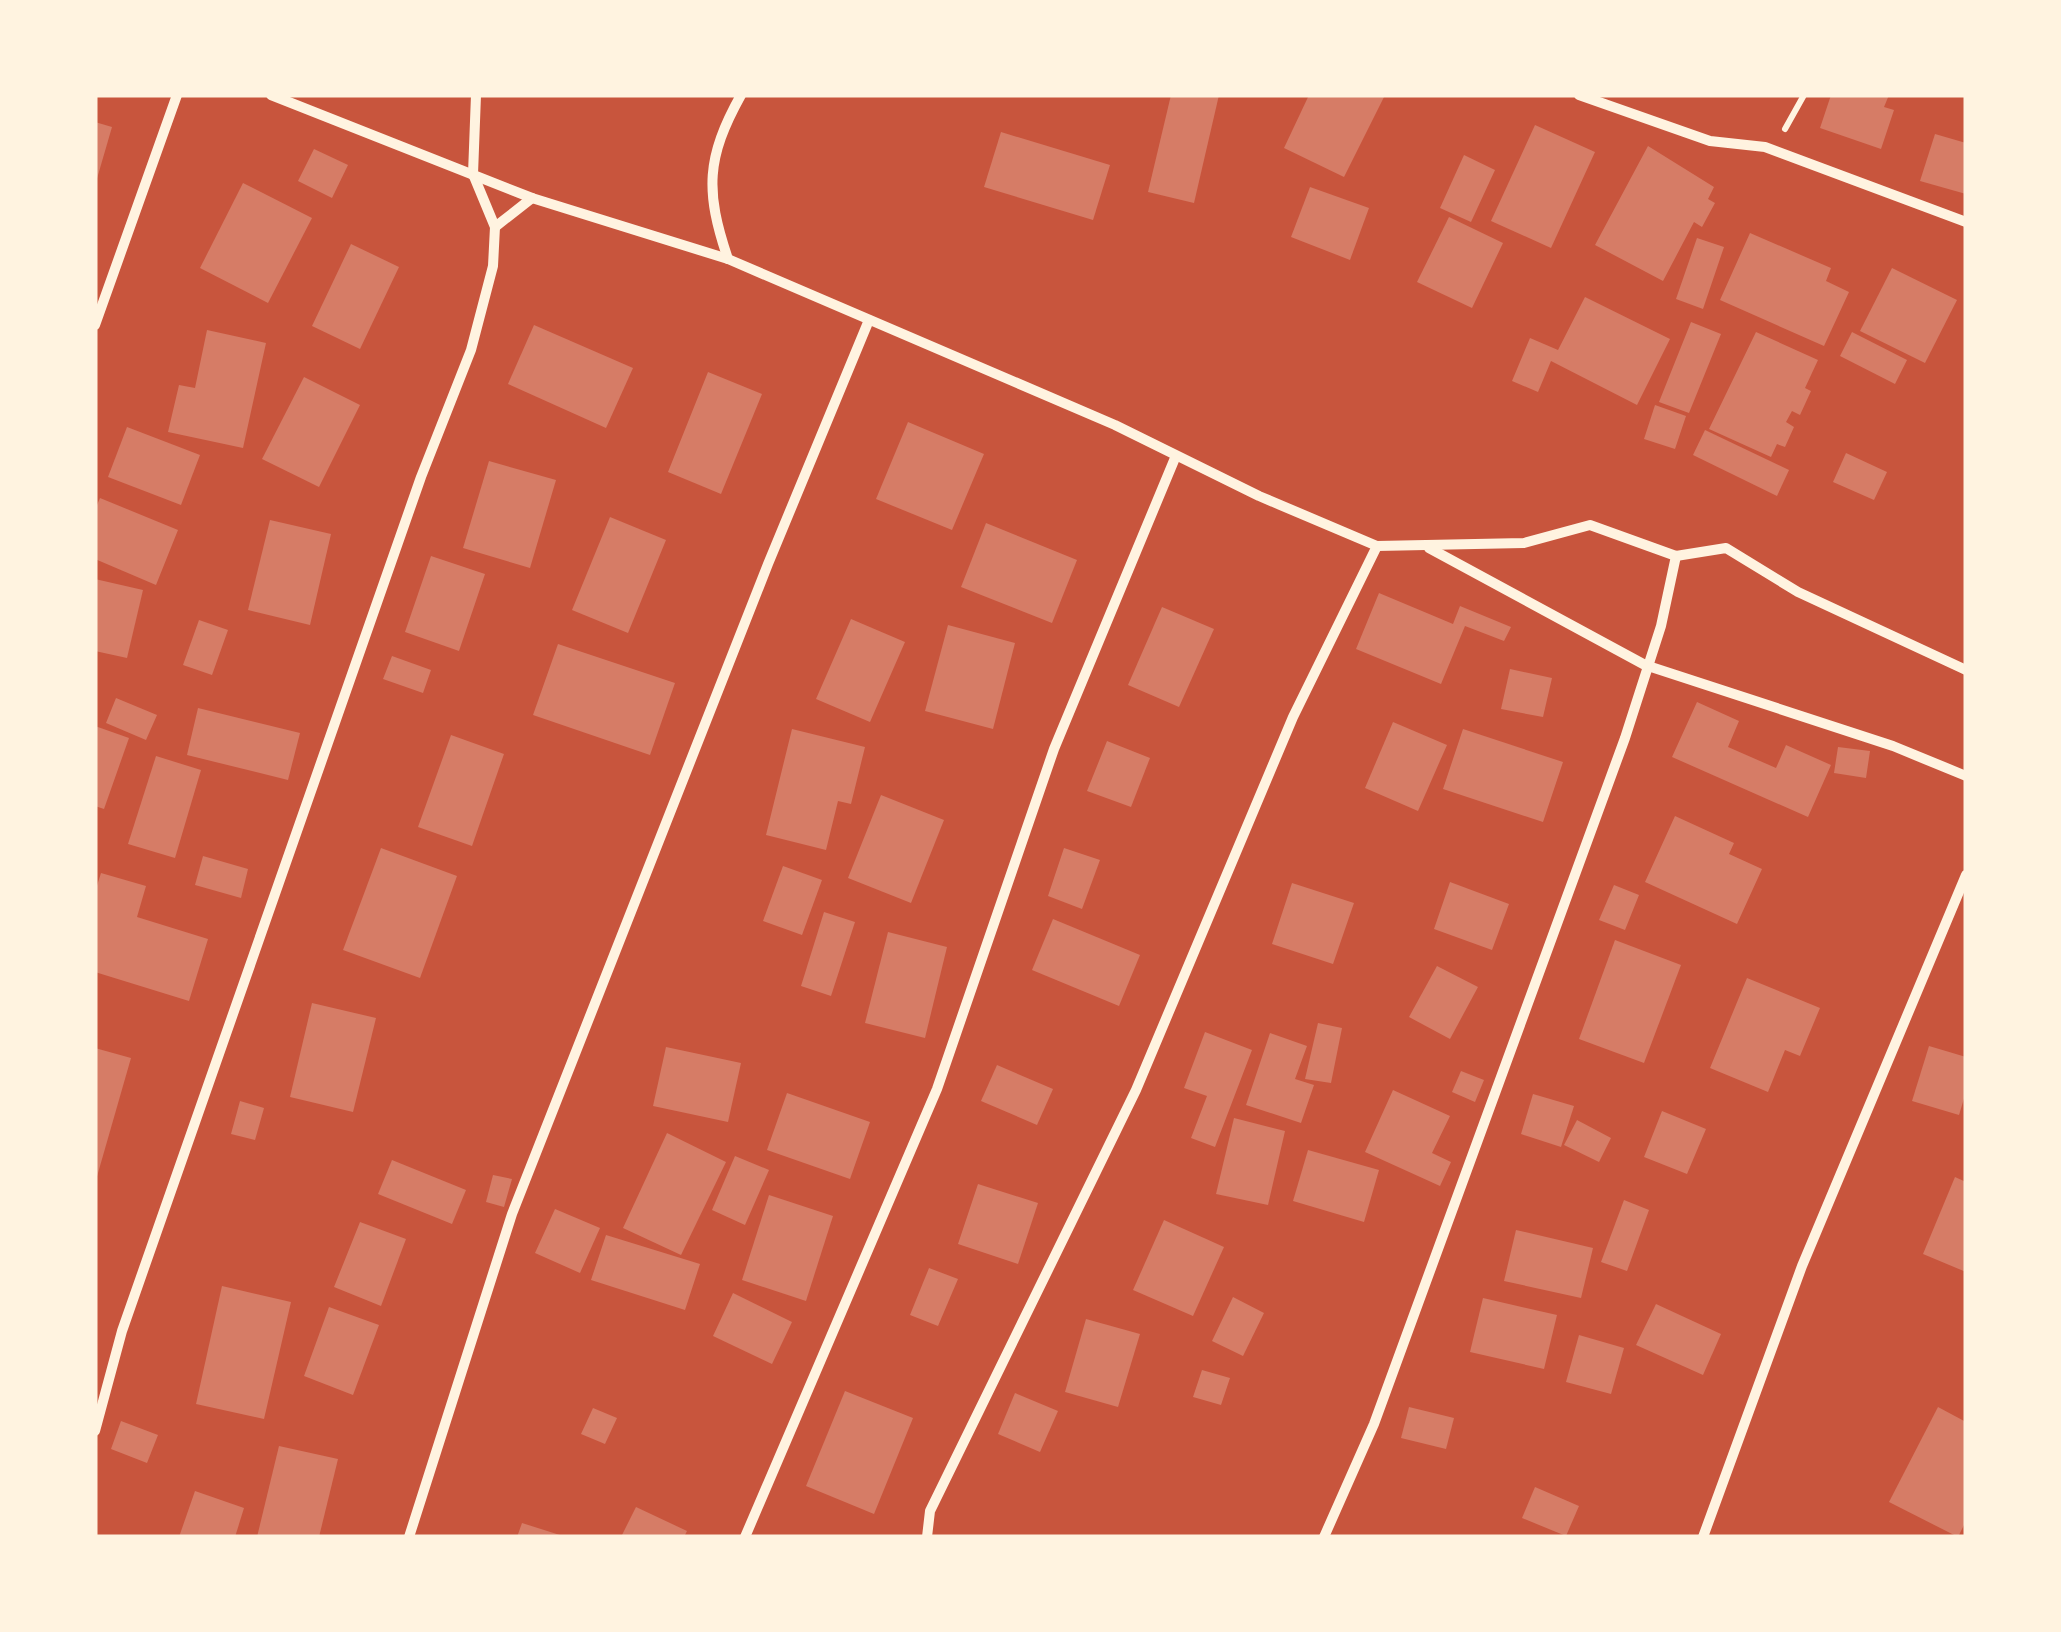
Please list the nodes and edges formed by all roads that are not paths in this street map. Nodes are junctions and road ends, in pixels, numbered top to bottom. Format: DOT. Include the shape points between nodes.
graph roads {
  1 [pos="177,95"];
  2 [pos="271,95"];
  3 [pos="476,95"];
  4 [pos="741,95"];
  5 [pos="1578,95"];
  6 [pos="473,174"];
  7 [pos="532,198"];
  8 [pos="1966,222"];
  9 [pos="494,227"];
  10 [pos="728,259"];
  11 [pos="869,320"];
  12 [pos="95,325"];
  13 [pos="1175,458"];
  14 [pos="1378,546"];
  15 [pos="1428,547"];
  16 [pos="1676,556"];
  17 [pos="1645,665"];
  18 [pos="1966,670"];
  19 [pos="1966,776"];
  20 [pos="1966,875"];
  21 [pos="95,1431"];
  22 [pos="409,1537"];
  23 [pos="745,1537"];
  24 [pos="927,1537"];
  25 [pos="1324,1537"];
  26 [pos="1703,1537"];
  1 -- 12 [label="street"];
  2 -- 6 [label="street"];
  3 -- 6 [label="street"];
  4 -- 10 [label="street" via="718,136 712,176 715,220"];
  5 -- 8 [label="street" via="1710,140 1765,147"];
  6 -- 7 [label="street"];
  6 -- 9 [label="street"];
  7 -- 9 [label="street"];
  7 -- 10 [label="street"];
  9 -- 21 [label="street" via="492,266 471,350 128,1313"];
  10 -- 11 [label="street"];
  11 -- 13 [label="street" via="1116,425"];
  11 -- 22 [label="street" via="512,1214"];
  13 -- 14 [label="street"];
  13 -- 23 [label="street" via="1054,749 937,1090"];
  14 -- 15 [label="street"];
  14 -- 24 [label="street" via="1293,717 1136,1090 930,1512"];
  15 -- 16 [label="street" via="1524,543 1590,525"];
  15 -- 17 [label="street"];
  16 -- 17 [label="street"];
  16 -- 18 [label="street" via="1726,548 1798,592"];
  17 -- 19 [label="street"];
  17 -- 25 [label="street" via="1625,738 1374,1424"];
  20 -- 26 [label="street" via="1802,1266"];
}
